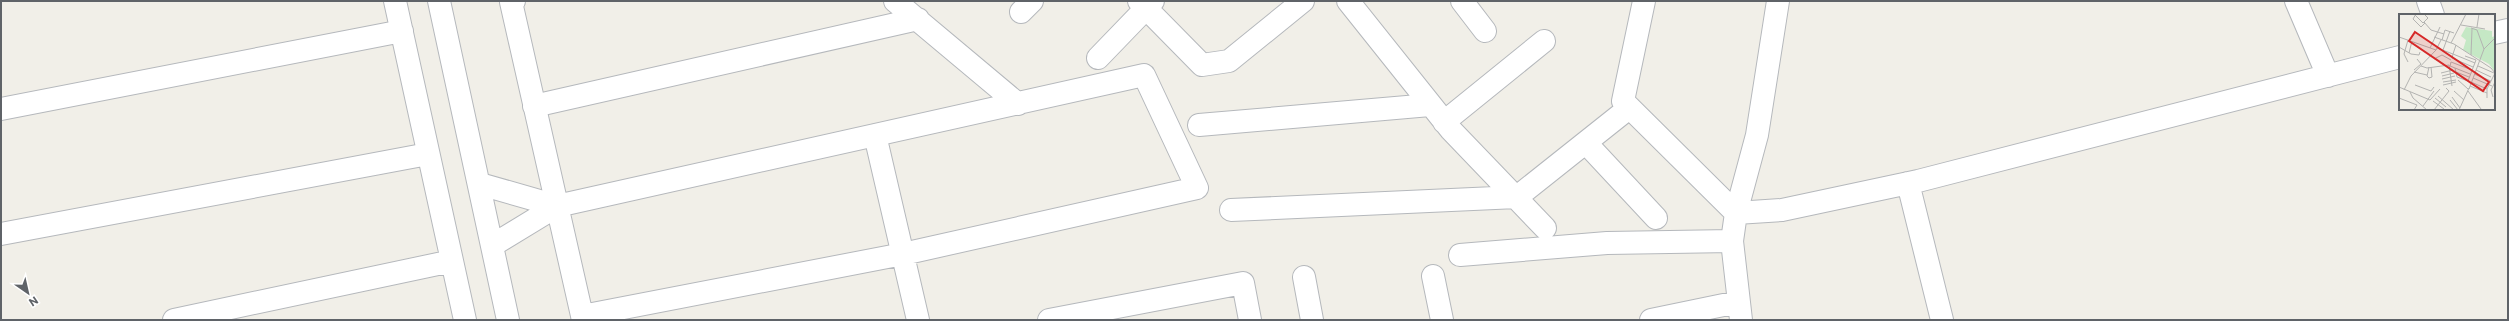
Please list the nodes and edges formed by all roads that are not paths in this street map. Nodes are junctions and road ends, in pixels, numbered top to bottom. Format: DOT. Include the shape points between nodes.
graph roads {
  1 [pos="395,1"];
  2 [pos="439,1"];
  3 [pos="514,1"];
  4 [pos="895,1"];
  5 [pos="1303,1"];
  6 [pos="1348,1"];
  7 [pos="1462,1"];
  8 [pos="1644,1"];
  9 [pos="1778,1"];
  10 [pos="2296,1"];
  11 [pos="2428,1"];
  12 [pos="1146,3"];
  13 [pos="2434,14"];
  14 [pos="918,20"];
  15 [pos="2508,30"];
  16 [pos="402,31"];
  17 [pos="1485,31"];
  18 [pos="2495,33"];
  19 [pos="1544,41"];
  20 [pos="2399,57"];
  21 [pos="1098,58"];
  22 [pos="2328,76"];
  23 [pos="1018,104"];
  24 [pos="1430,105"];
  25 [pos="534,106"];
  26 [pos="1629,108"];
  27 [pos="1,109"];
  28 [pos="1444,122"];
  29 [pos="1199,125"];
  30 [pos="875,135"];
  31 [pos="1586,143"];
  32 [pos="428,154"];
  33 [pos="1908,183"];
  34 [pos="480,184"];
  35 [pos="1517,197"];
  36 [pos="557,206"];
  37 [pos="1231,210"];
  38 [pos="1736,212"];
  39 [pos="1656,218"];
  40 [pos="1545,228"];
  41 [pos="1,234"];
  42 [pos="1732,241"];
  43 [pos="492,245"];
  44 [pos="903,254"];
  45 [pos="1460,255"];
  46 [pos="452,261"];
  47 [pos="1433,276"];
  48 [pos="1304,277"];
  49 [pos="1739,311"];
  50 [pos="582,318"];
  51 [pos="174,320"];
  52 [pos="465,320"];
  53 [pos="508,320"];
  54 [pos="918,320"];
  55 [pos="1049,320"];
  56 [pos="1250,320"];
  57 [pos="1312,320"];
  58 [pos="1442,320"];
  59 [pos="1651,320"];
  60 [pos="1942,320"];
  1 -- 16 [label="street"];
  2 -- 34 [label="street"];
  3 -- 25 [label="street" via="511,2"];
  4 -- 14 [label="street"];
  5 -- 12 [label="street" via="1229,61 1202,65"];
  6 -- 24 [label="street"];
  7 -- 17 [label="street"];
  8 -- 26 [label="street" via="1623,101"];
  9 -- 38 [label="street" via="1757,134"];
  10 -- 22 [label="street"];
  11 -- 13 [label="street"];
  12 -- 21 [label="street"];
  14 -- 23 [label="street"];
  14 -- 25 [label="street"];
  15 -- 18 [label="street"];
  16 -- 27 [label="street"];
  16 -- 32 [label="street"];
  19 -- 28 [label="street"];
  20 -- 22 [label="street"];
  22 -- 33 [label="street"];
  23 -- 30 [label="street"];
  23 -- 44 [label="street" via="1144,75 1197,188"];
  24 -- 28 [label="street"];
  24 -- 29 [label="street"];
  25 -- 36 [label="street"];
  26 -- 31 [label="street"];
  26 -- 38 [label="street"];
  28 -- 35 [label="street"];
  30 -- 36 [label="street"];
  30 -- 44 [label="street"];
  31 -- 35 [label="street"];
  31 -- 39 [label="street"];
  32 -- 41 [label="street"];
  32 -- 46 [label="street"];
  33 -- 38 [label="street" via="1782,210"];
  33 -- 60 [label="street"];
  34 -- 36 [label="street"];
  34 -- 43 [label="street"];
  35 -- 37 [label="street"];
  35 -- 40 [label="street"];
  36 -- 43 [label="street"];
  36 -- 50 [label="street"];
  38 -- 42 [label="street"];
  42 -- 45 [label="street" via="1607,243"];
  42 -- 49 [label="street"];
  43 -- 53 [label="street"];
  44 -- 50 [label="street"];
  44 -- 54 [label="street"];
  46 -- 51 [label="street"];
  46 -- 52 [label="street"];
  47 -- 58 [label="street"];
  48 -- 57 [label="street"];
  49 -- 59 [label="street"];
  55 -- 56 [label="street" via="1243,283"];
}
